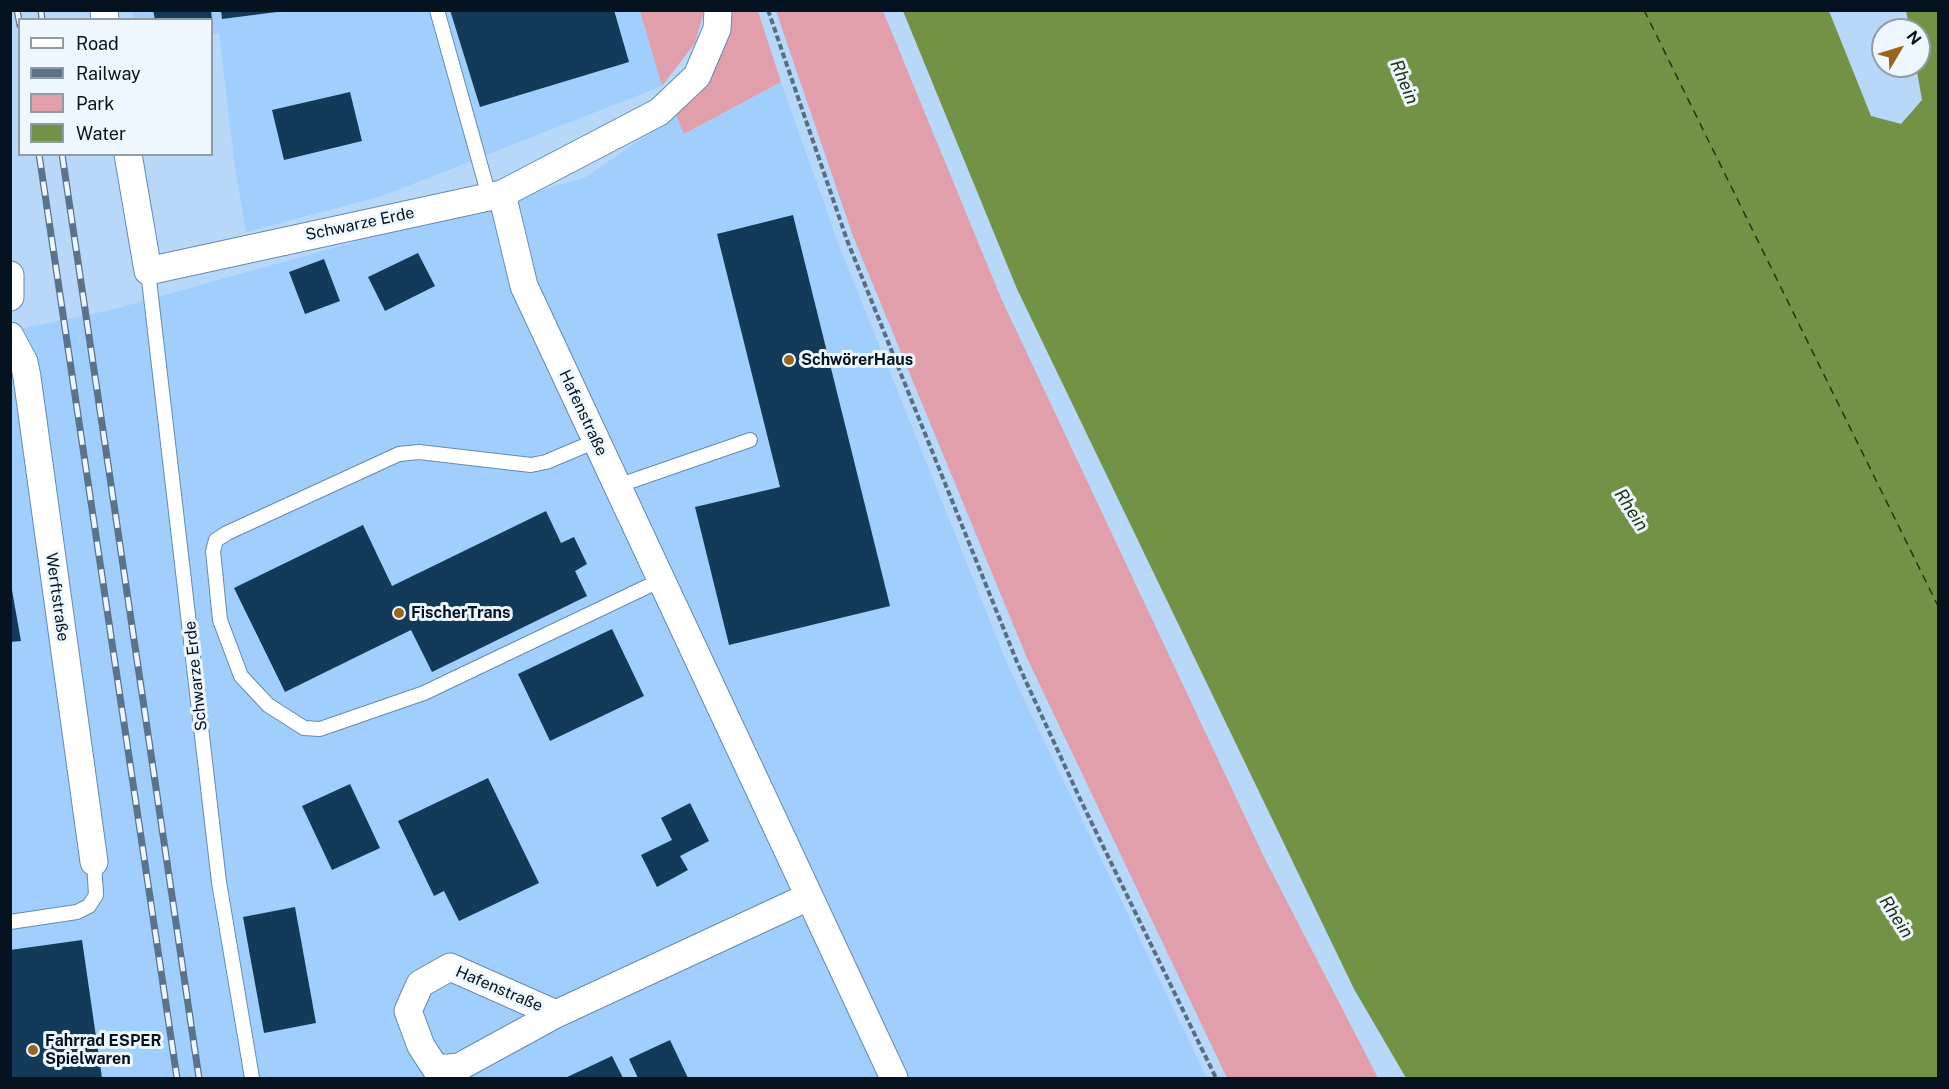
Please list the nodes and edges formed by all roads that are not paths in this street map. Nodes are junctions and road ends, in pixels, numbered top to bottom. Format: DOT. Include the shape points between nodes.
graph roads {
  1 [pos="437,10"];
  2 [pos="718,10"];
  3 [pos="128,156"];
  4 [pos="496,195"];
  5 [pos="148,271"];
  6 [pos="10,275"];
  7 [pos="10,297"];
  8 [pos="10,336"];
  9 [pos="750,440"];
  10 [pos="596,441"];
  11 [pos="617,486"];
  12 [pos="661,580"];
  13 [pos="94,862"];
  14 [pos="808,897"];
  15 [pos="10,922"];
  16 [pos="556,1014"];
  17 [pos="430,1074"];
  18 [pos="252,1078"];
  19 [pos="894,1078"];
  1 -- 4 [label="lane"];
  2 -- 4 [label="street" via="717,29 696,76 659,112"];
  3 -- 5 [label="street, Schwarze Erde"];
  4 -- 5 [label="street, Schwarze Erde"];
  4 -- 10 [label="street, Hafenstraße" via="524,286"];
  5 -- 18 [label="lane, Schwarze Erde" via="219,882"];
  6 -- 7 [label="street"];
  8 -- 13 [label="street, Werftstraße" via="27,377"];
  9 -- 11 [label="lane"];
  10 -- 11 [label="street, Hafenstraße"];
  10 -- 12 [label="lane" via="531,465 419,452 399,454 216,540 213,551 220,620 242,676 268,705 304,728 320,729 424,693"];
  11 -- 12 [label="street, Hafenstraße"];
  12 -- 14 [label="street, Hafenstraße"];
  13 -- 15 [label="lane" via="96,895 89,906 77,912"];
  14 -- 16 [label="street, Hafenstraße"];
  14 -- 19 [label="street, Hafenstraße"];
  16 -- 17 [label="street, Hafenstraße" via="459,1067"];
  16 -- 17 [label="street, Hafenstraße" via="450,967 420,984 408,1011"];
}
